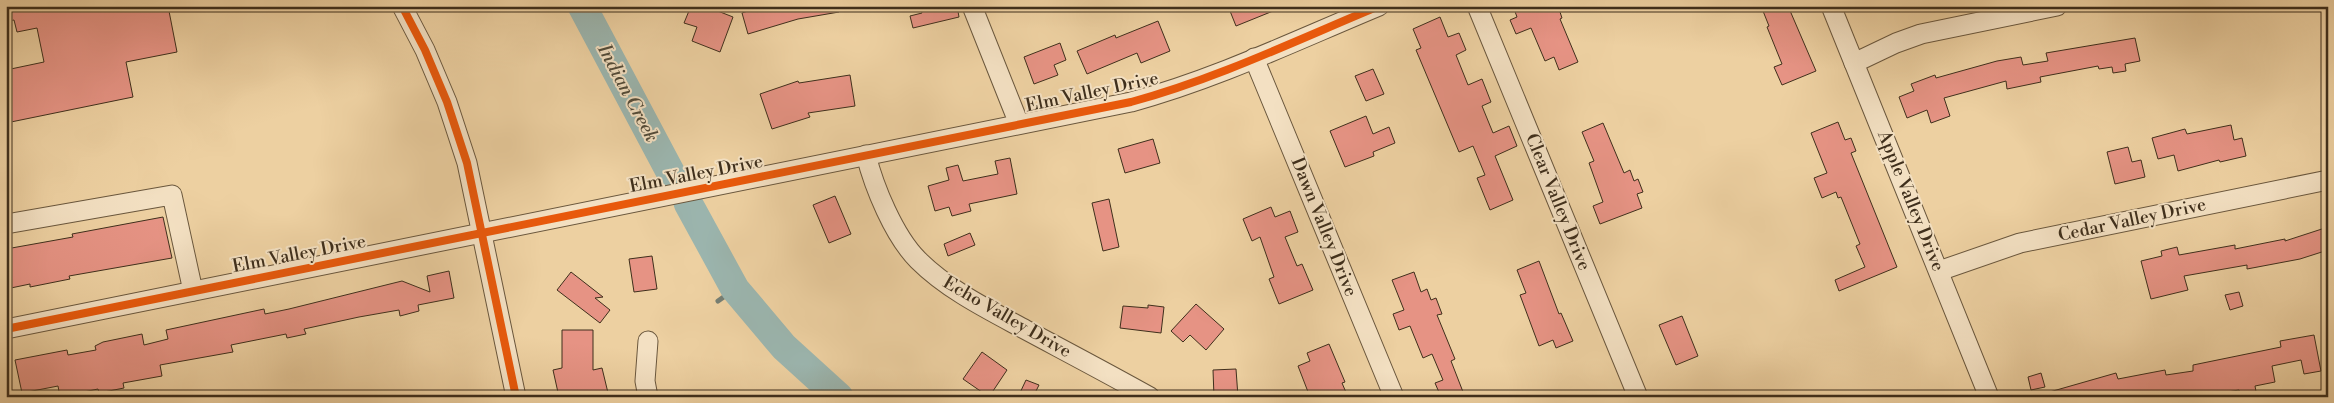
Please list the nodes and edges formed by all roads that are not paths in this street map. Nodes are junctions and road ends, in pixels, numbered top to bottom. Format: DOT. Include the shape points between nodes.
graph roads {
  1 [pos="402,6"];
  2 [pos="972,6"];
  3 [pos="1379,6"];
  4 [pos="1478,6"];
  5 [pos="1831,6"];
  6 [pos="2057,6"];
  7 [pos="1254,58"];
  8 [pos="1854,63"];
  9 [pos="1019,124"];
  10 [pos="866,155"];
  11 [pos="2328,180"];
  12 [pos="6,224"];
  13 [pos="482,232"];
  14 [pos="1939,271"];
  15 [pos="193,291"];
  16 [pos="6,328"];
  17 [pos="648,341"];
  18 [pos="516,397"];
  19 [pos="648,397"];
  20 [pos="1150,397"];
  21 [pos="1394,397"];
  22 [pos="1638,397"];
  23 [pos="1989,397"];
  1 -- 13 [label="street" via="447,102"];
  2 -- 9 [label="street"];
  3 -- 7 [label="street, Elm Valley Drive"];
  4 -- 22 [label="street, Clear Valley Drive"];
  5 -- 8 [label="street, Apple Valley Drive"];
  6 -- 8 [label="street" via="1921,34"];
  7 -- 9 [label="street, Elm Valley Drive" via="1147,98"];
  7 -- 21 [label="street, Dawn Valley Drive"];
  8 -- 14 [label="street, Apple Valley Drive"];
  9 -- 10 [label="street, Elm Valley Drive"];
  10 -- 13 [label="street, Elm Valley Drive"];
  10 -- 20 [label="street, Echo Valley Drive" via="880,197 917,259 948,284 1003,318"];
  11 -- 14 [label="street, Cedar Valley Drive" via="2020,243"];
  12 -- 15 [label="street" via="172,196"];
  13 -- 15 [label="street, Elm Valley Drive"];
  13 -- 18 [label="street"];
  14 -- 23 [label="street, Apple Valley Drive"];
  15 -- 16 [label="street, Elm Valley Drive"];
  17 -- 19 [label="street"];
}
